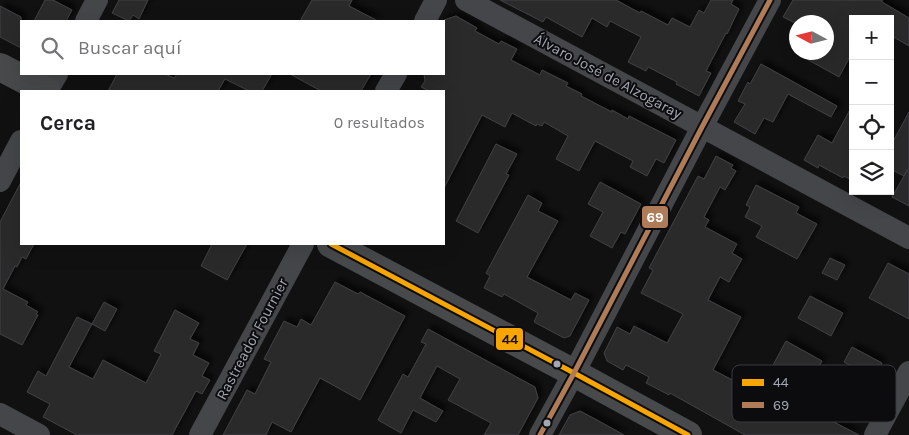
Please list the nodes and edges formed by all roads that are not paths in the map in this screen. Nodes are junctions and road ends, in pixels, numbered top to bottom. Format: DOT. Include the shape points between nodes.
graph roads {
  1 [pos="97,0"];
  2 [pos="436,0"];
  3 [pos="466,0"];
  4 [pos="770,0"];
  5 [pos="87,20"];
  6 [pos="425,20"];
  7 [pos="0,67"];
  8 [pos="56,75"];
  9 [pos="395,75"];
  10 [pos="45,90"];
  11 [pos="48,90"];
  12 [pos="387,90"];
  13 [pos="702,127"];
  14 [pos="20,143"];
  15 [pos="0,181"];
  16 [pos="909,238"];
  17 [pos="302,245"];
  18 [pos="332,245"];
  19 [pos="909,372"];
  20 [pos="574,373"];
  21 [pos="896,396"];
  22 [pos="0,414"];
  23 [pos="882,422"];
  24 [pos="39,435"];
  25 [pos="200,435"];
  26 [pos="540,435"];
  27 [pos="688,435"];
  28 [pos="875,435"];
  1 -- 5 [label="street"];
  2 -- 6 [label="street"];
  3 -- 13 [label="street, Álvaro José de Alzogaray"];
  4 -- 13 [label="street"];
  7 -- 10 [label="main road"];
  8 -- 11 [label="street"];
  9 -- 12 [label="street"];
  13 -- 16 [label="street, Álvaro José de Alzogaray"];
  13 -- 20 [label="street"];
  14 -- 15 [label="street"];
  17 -- 25 [label="street, Rastreador Fournier"];
  18 -- 20 [label="main road"];
  19 -- 21 [label="street"];
  20 -- 26 [label="street"];
  20 -- 27 [label="main road"];
  22 -- 24 [label="street"];
  23 -- 28 [label="street"];
}
